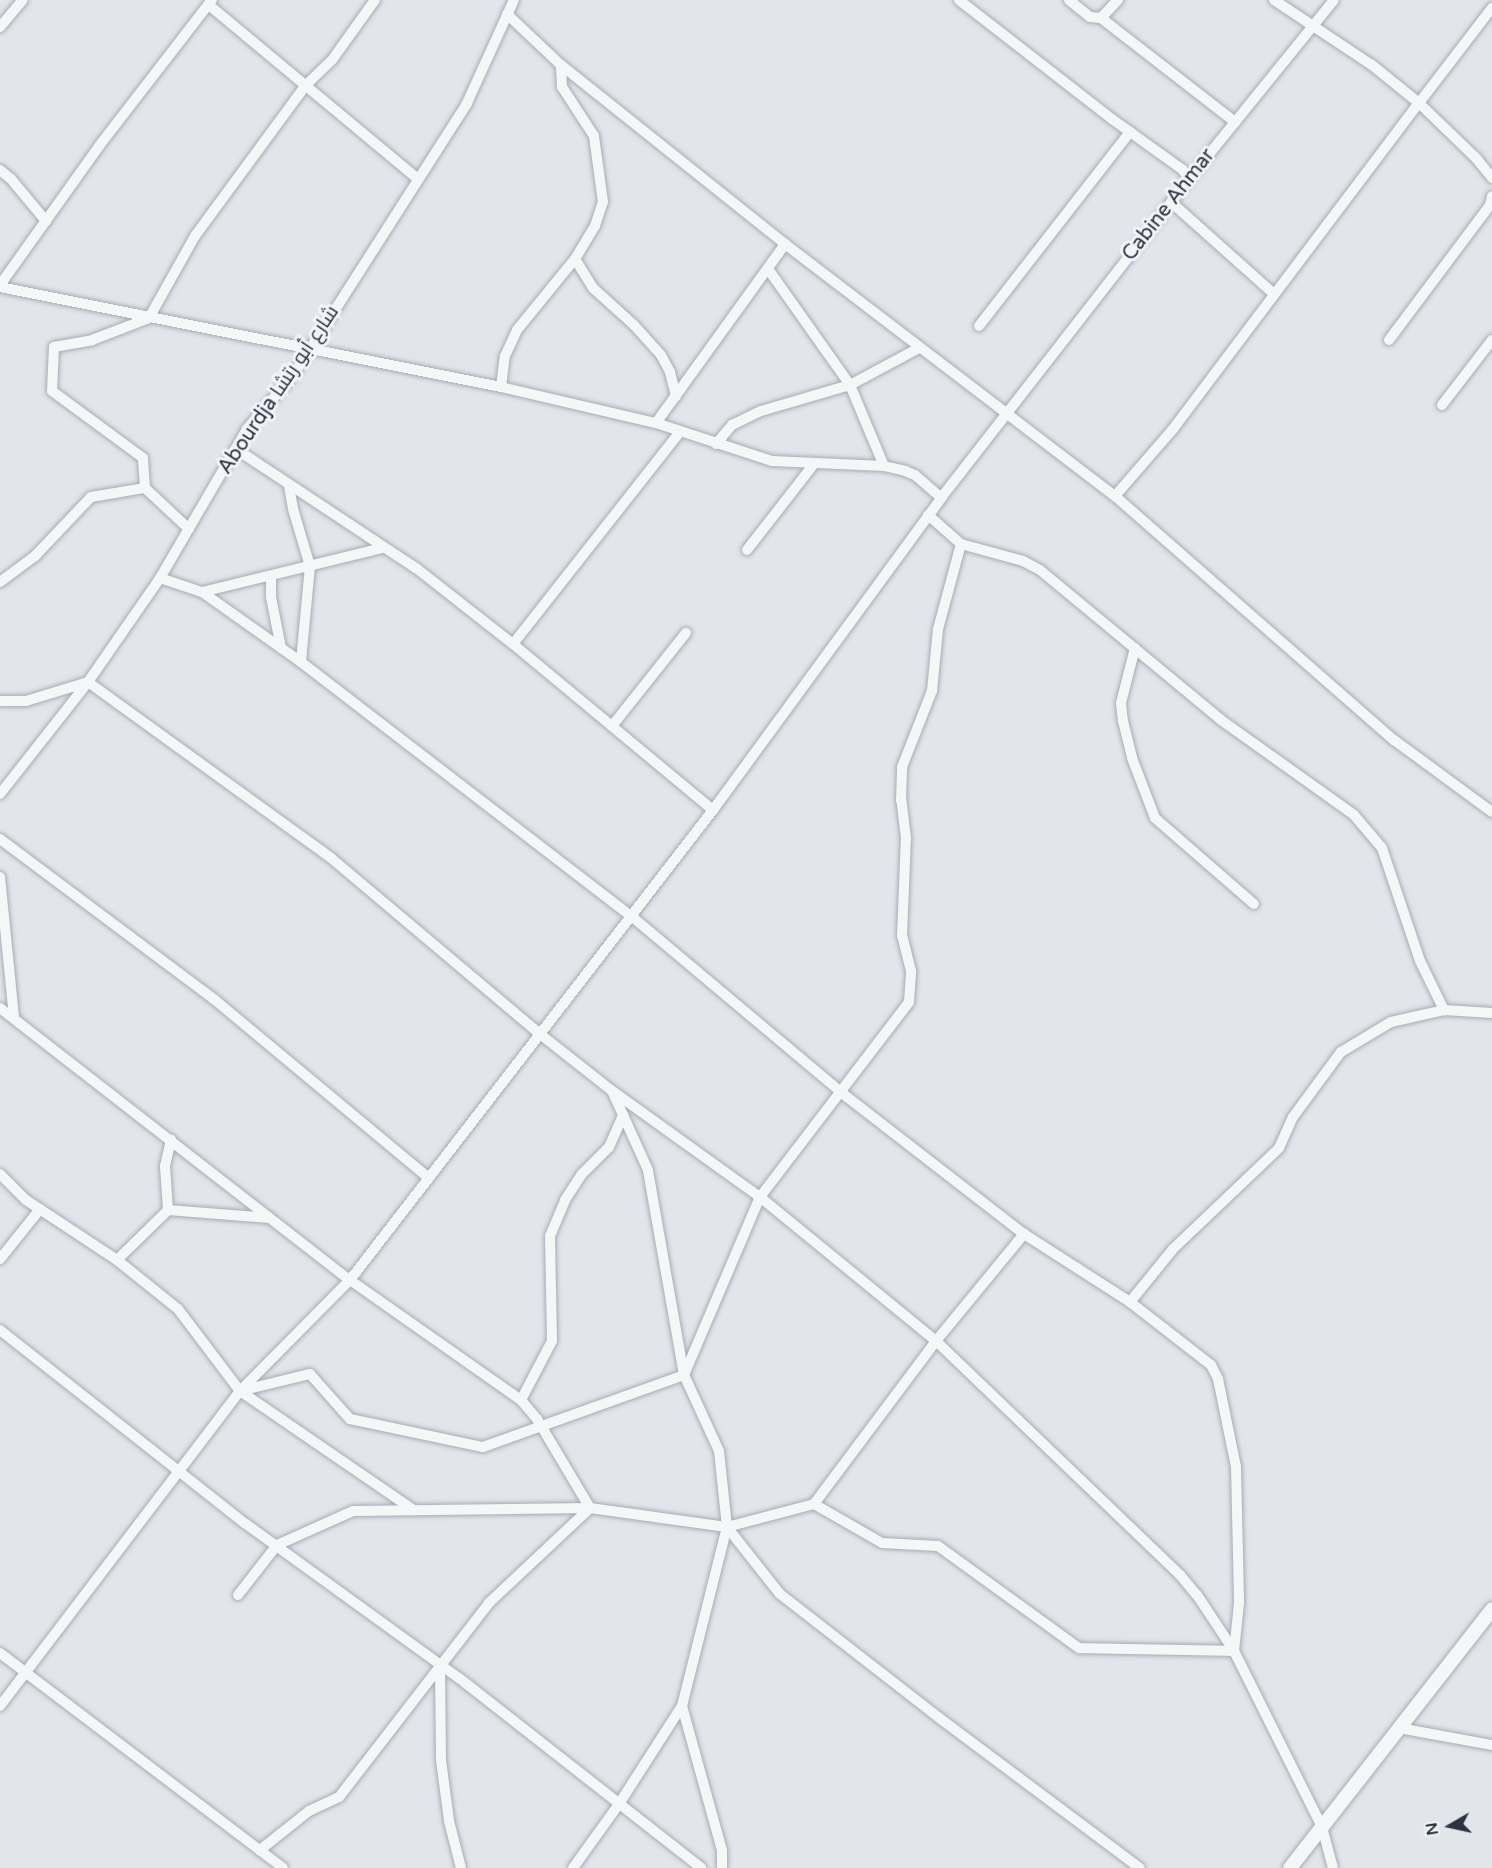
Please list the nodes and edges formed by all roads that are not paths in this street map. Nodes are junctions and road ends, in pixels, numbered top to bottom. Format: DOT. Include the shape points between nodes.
graph roads {
  1 [pos="22,0"];
  2 [pos="375,0"];
  3 [pos="514,0"];
  4 [pos="959,0"];
  5 [pos="1069,0"];
  6 [pos="1118,0"];
  7 [pos="1274,0"];
  8 [pos="1334,0"];
  9 [pos="210,2"];
  10 [pos="1492,6"];
  11 [pos="507,14"];
  12 [pos="1101,18"];
  13 [pos="1314,26"];
  14 [pos="0,27"];
  15 [pos="561,65"];
  16 [pos="306,85"];
  17 [pos="1419,103"];
  18 [pos="1235,122"];
  19 [pos="1130,132"];
  20 [pos="0,170"];
  21 [pos="417,178"];
  22 [pos="1492,178"];
  23 [pos="1189,179"];
  24 [pos="1492,196"];
  25 [pos="1171,202"];
  26 [pos="46,221"];
  27 [pos="785,244"];
  28 [pos="575,259"];
  29 [pos="768,268"];
  30 [pos="0,286"];
  31 [pos="1274,294"];
  32 [pos="149,318"];
  33 [pos="980,326"];
  34 [pos="1389,340"];
  35 [pos="1492,340"];
  36 [pos="310,347"];
  37 [pos="919,348"];
  38 [pos="850,385"];
  39 [pos="501,387"];
  40 [pos="676,396"];
  41 [pos="1442,405"];
  42 [pos="1007,413"];
  43 [pos="656,423"];
  44 [pos="680,432"];
  45 [pos="716,444"];
  46 [pos="236,449"];
  47 [pos="814,464"];
  48 [pos="884,466"];
  49 [pos="289,486"];
  50 [pos="145,488"];
  51 [pos="1115,496"];
  52 [pos="940,498"];
  53 [pos="928,515"];
  54 [pos="189,529"];
  55 [pos="961,544"];
  56 [pos="382,548"];
  57 [pos="747,550"];
  58 [pos="310,566"];
  59 [pos="271,576"];
  60 [pos="160,579"];
  61 [pos="0,582"];
  62 [pos="202,592"];
  63 [pos="686,633"];
  64 [pos="513,644"];
  65 [pos="281,648"];
  66 [pos="1135,648"];
  67 [pos="301,662"];
  68 [pos="88,682"];
  69 [pos="0,701"];
  70 [pos="612,726"];
  71 [pos="0,794"];
  72 [pos="712,810"];
  73 [pos="1492,812"];
  74 [pos="0,839"];
  75 [pos="0,877"];
  76 [pos="1254,904"];
  77 [pos="630,915"];
  78 [pos="0,1008"];
  79 [pos="1444,1010"];
  80 [pos="1492,1013"];
  81 [pos="14,1018"];
  82 [pos="540,1034"];
  83 [pos="611,1090"];
  84 [pos="842,1093"];
  85 [pos="623,1115"];
  86 [pos="171,1140"];
  87 [pos="0,1174"];
  88 [pos="429,1178"];
  89 [pos="760,1197"];
  90 [pos="40,1209"];
  91 [pos="168,1210"];
  92 [pos="270,1218"];
  93 [pos="1024,1234"];
  94 [pos="0,1259"];
  95 [pos="117,1260"];
  96 [pos="350,1280"];
  97 [pos="1130,1302"];
  98 [pos="0,1330"];
  99 [pos="936,1341"];
  100 [pos="684,1375"];
  101 [pos="240,1391"];
  102 [pos="521,1400"];
  103 [pos="541,1426"];
  104 [pos="178,1472"];
  105 [pos="814,1504"];
  106 [pos="590,1508"];
  107 [pos="414,1510"];
  108 [pos="728,1527"];
  109 [pos="277,1545"];
  110 [pos="238,1595"];
  111 [pos="1492,1609"];
  112 [pos="1234,1651"];
  113 [pos="0,1653"];
  114 [pos="440,1664"];
  115 [pos="25,1673"];
  116 [pos="0,1706"];
  117 [pos="682,1706"];
  118 [pos="1399,1728"];
  119 [pos="1492,1745"];
  120 [pos="619,1804"];
  121 [pos="1322,1827"];
  122 [pos="260,1850"];
  123 [pos="283,1868"];
  124 [pos="461,1868"];
  125 [pos="573,1868"];
  126 [pos="701,1868"];
  127 [pos="722,1868"];
  128 [pos="1140,1868"];
  129 [pos="1290,1868"];
  130 [pos="1333,1868"];
  1 -- 14 [label="street"];
  2 -- 16 [label="street" via="332,60"];
  3 -- 11 [label="street, Abourdja شارع أبو رتشا"];
  4 -- 19 [label="street"];
  5 -- 12 [label="street" via="1090,17"];
  6 -- 12 [label="street"];
  7 -- 13 [label="street"];
  8 -- 13 [label="street, Cabine Ahmar"];
  9 -- 16 [label="street"];
  9 -- 26 [label="street"];
  10 -- 17 [label="street"];
  11 -- 15 [label="street"];
  11 -- 21 [label="street, Abourdja شارع أبو رتشا" via="467,103"];
  12 -- 18 [label="street"];
  13 -- 17 [label="street"];
  13 -- 18 [label="street, Cabine Ahmar"];
  15 -- 27 [label="street"];
  15 -- 28 [label="street" via="562,87 594,136 602,183 603,202 595,226"];
  16 -- 21 [label="street"];
  16 -- 32 [label="street" via="195,236"];
  17 -- 22 [label="street"];
  17 -- 31 [label="street"];
  18 -- 23 [label="street, Cabine Ahmar"];
  19 -- 23 [label="street" via="1183,170"];
  19 -- 33 [label="street"];
  20 -- 26 [label="street"];
  21 -- 36 [label="street, Abourdja شارع أبو رتشا"];
  23 -- 25 [label="street, Cabine Ahmar"];
  24 -- 34 [label="street" via="1490,205"];
  25 -- 31 [label="street"];
  25 -- 42 [label="street, Cabine Ahmar"];
  26 -- 30 [label="street"];
  27 -- 29 [label="street"];
  27 -- 37 [label="street"];
  28 -- 39 [label="street" via="517,330 505,356"];
  28 -- 40 [label="street" via="593,288 661,355"];
  29 -- 38 [label="street"];
  29 -- 40 [label="street"];
  30 -- 32 [label="street"];
  31 -- 51 [label="street" via="1173,429"];
  32 -- 36 [label="street"];
  32 -- 50 [label="street" via="92,340 54,346 52,391 143,458"];
  35 -- 41 [label="street"];
  36 -- 39 [label="street"];
  36 -- 46 [label="street, Abourdja شارع أبو رتشا"];
  37 -- 38 [label="street"];
  37 -- 42 [label="street"];
  38 -- 45 [label="street" via="761,411 732,425"];
  38 -- 48 [label="street"];
  39 -- 43 [label="street"];
  40 -- 43 [label="street"];
  42 -- 51 [label="street"];
  42 -- 52 [label="street, Cabine Ahmar"];
  43 -- 44 [label="street"];
  44 -- 45 [label="street"];
  44 -- 64 [label="street"];
  45 -- 47 [label="street" via="771,461"];
  46 -- 49 [label="street"];
  46 -- 54 [label="street, Abourdja شارع أبو رتشا"];
  47 -- 48 [label="street"];
  47 -- 57 [label="street"];
  48 -- 52 [label="street" via="915,475"];
  49 -- 56 [label="street"];
  49 -- 58 [label="street"];
  50 -- 54 [label="street"];
  50 -- 61 [label="street" via="91,497 35,556"];
  51 -- 73 [label="street" via="1394,740"];
  52 -- 53 [label="street, Cabine Ahmar"];
  53 -- 55 [label="street"];
  53 -- 72 [label="street, Cabine Ahmar"];
  54 -- 60 [label="street, Abourdja شارع أبو رتشا"];
  55 -- 66 [label="street" via="1023,561 1040,570"];
  55 -- 84 [label="street" via="938,630 932,691 902,767 906,838 902,936 912,972 909,1002"];
  56 -- 58 [label="street"];
  56 -- 64 [label="street" via="416,568"];
  58 -- 59 [label="street"];
  58 -- 67 [label="street"];
  59 -- 62 [label="street"];
  59 -- 65 [label="street"];
  60 -- 62 [label="street"];
  60 -- 68 [label="street, Abourdja شارع أبو رتشا"];
  62 -- 65 [label="street"];
  63 -- 70 [label="street"];
  64 -- 70 [label="street"];
  65 -- 67 [label="street"];
  66 -- 76 [label="street" via="1121,703 1123,721 1132,758 1155,818"];
  66 -- 79 [label="street" via="1221,720 1354,814 1382,848 1420,961"];
  67 -- 77 [label="street"];
  68 -- 69 [label="street" via="26,701"];
  68 -- 71 [label="street, Abourdja شارع أبو رتشا"];
  68 -- 82 [label="street" via="331,858"];
  70 -- 72 [label="street"];
  72 -- 77 [label="street, Cabine Ahmar"];
  74 -- 88 [label="street" via="215,1000"];
  75 -- 81 [label="street"];
  77 -- 82 [label="street, Cabine Ahmar"];
  77 -- 84 [label="street"];
  78 -- 81 [label="street"];
  79 -- 80 [label="street"];
  79 -- 97 [label="street" via="1391,1022 1341,1052 1293,1118 1279,1148 1173,1249"];
  81 -- 86 [label="street"];
  82 -- 83 [label="street"];
  82 -- 88 [label="street, Cabine Ahmar"];
  83 -- 85 [label="street"];
  83 -- 89 [label="street"];
  84 -- 89 [label="street"];
  84 -- 93 [label="street"];
  85 -- 100 [label="street" via="648,1170"];
  85 -- 102 [label="street" via="609,1147 582,1174 565,1200 550,1236 552,1341"];
  86 -- 91 [label="street" via="165,1166"];
  86 -- 92 [label="street"];
  87 -- 90 [label="street"];
  88 -- 96 [label="street, Cabine Ahmar"];
  89 -- 99 [label="street"];
  89 -- 100 [label="street"];
  90 -- 94 [label="street"];
  90 -- 95 [label="street"];
  91 -- 92 [label="street"];
  91 -- 95 [label="street"];
  92 -- 96 [label="street"];
  93 -- 97 [label="street"];
  93 -- 99 [label="street"];
  95 -- 101 [label="street" via="178,1309"];
  96 -- 101 [label="street, Cabine Ahmar"];
  96 -- 102 [label="street"];
  97 -- 112 [label="street" via="1211,1365 1218,1379 1236,1467 1239,1603"];
  98 -- 104 [label="street"];
  99 -- 105 [label="street"];
  99 -- 112 [label="street" via="1180,1575"];
  100 -- 103 [label="street"];
  100 -- 108 [label="street" via="719,1451"];
  101 -- 103 [label="street" via="310,1374 350,1419 483,1447"];
  101 -- 104 [label="street, Cabine Ahmar"];
  101 -- 107 [label="street"];
  102 -- 103 [label="street"];
  103 -- 106 [label="street"];
  104 -- 109 [label="street"];
  104 -- 115 [label="street, Cabine Ahmar"];
  105 -- 108 [label="street"];
  105 -- 112 [label="street" via="882,1542 938,1546 1079,1648"];
  106 -- 107 [label="street"];
  106 -- 108 [label="street"];
  106 -- 114 [label="street" via="489,1604"];
  107 -- 109 [label="street" via="353,1511"];
  108 -- 117 [label="street"];
  108 -- 128 [label="street" via="780,1594"];
  109 -- 110 [label="street"];
  109 -- 114 [label="street"];
  111 -- 118 [label="street"];
  112 -- 121 [label="street"];
  113 -- 115 [label="street"];
  114 -- 120 [label="street"];
  114 -- 122 [label="street" via="339,1797 309,1811"];
  114 -- 124 [label="street" via="441,1760 449,1821"];
  115 -- 116 [label="street, Cabine Ahmar"];
  115 -- 122 [label="street"];
  117 -- 120 [label="street"];
  117 -- 127 [label="street" via="722,1850"];
  118 -- 119 [label="street"];
  118 -- 121 [label="street"];
  120 -- 125 [label="street"];
  120 -- 126 [label="street"];
  121 -- 129 [label="street"];
  121 -- 130 [label="street"];
  122 -- 123 [label="street"];
}
